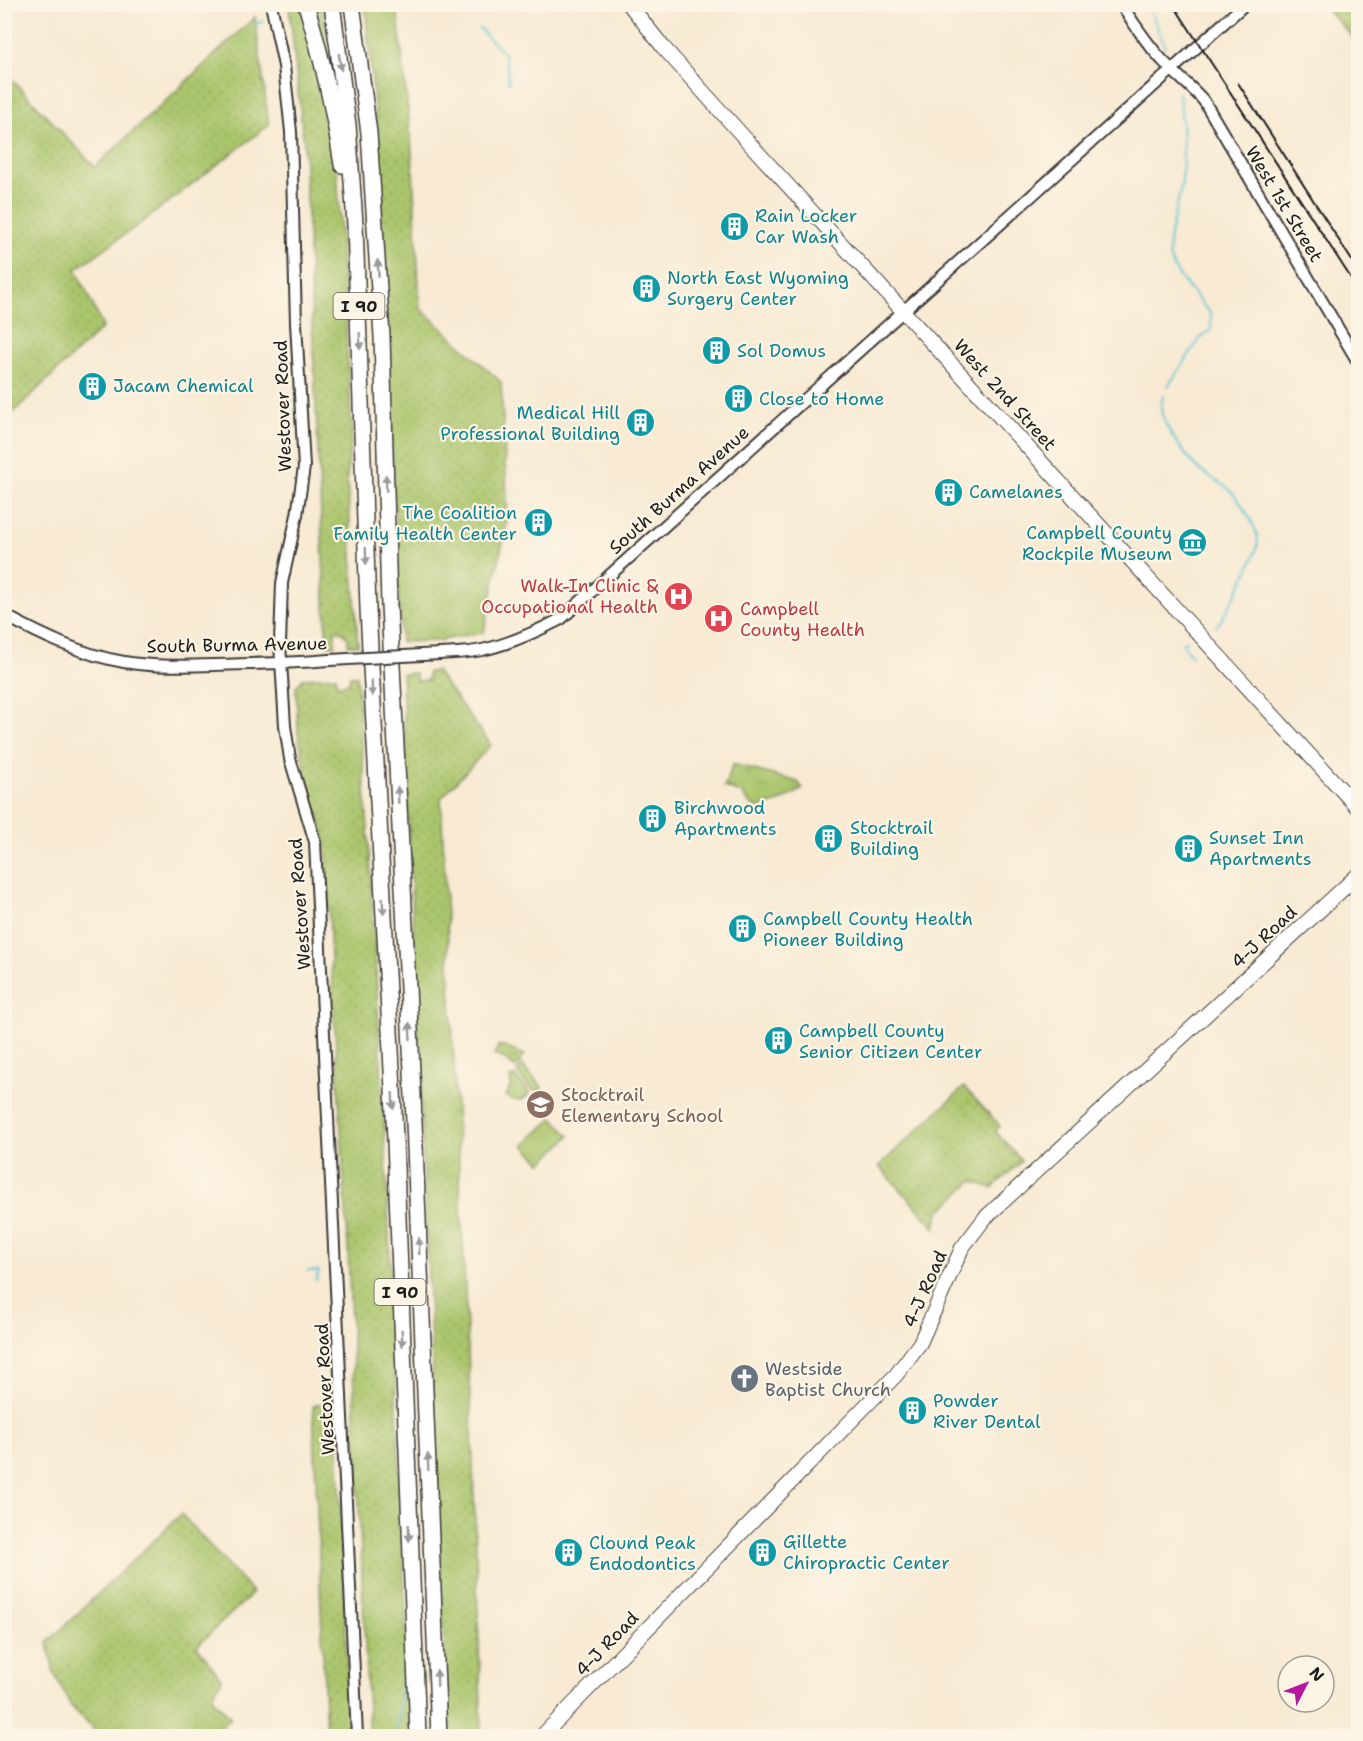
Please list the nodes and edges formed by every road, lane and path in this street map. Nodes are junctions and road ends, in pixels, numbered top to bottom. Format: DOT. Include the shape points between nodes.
graph roads {
  1 [pos="271,4"];
  2 [pos="306,4"];
  3 [pos="332,4"];
  4 [pos="352,4"];
  5 [pos="361,4"];
  6 [pos="629,4"];
  7 [pos="1121,4"];
  8 [pos="1245,4"];
  9 [pos="1173,70"];
  10 [pos="369,133"];
  11 [pos="904,311"];
  12 [pos="359,316"];
  13 [pos="1359,362"];
  14 [pos="4,615"];
  15 [pos="281,663"];
  16 [pos="1359,808"];
  17 [pos="1359,875"];
  18 [pos="357,1737"];
  19 [pos="418,1737"];
  20 [pos="439,1737"];
  21 [pos="542,1737"];
  1 -- 15 [label="street, Westover Road" via="284,66 291,132 304,467 282,582"];
  2 -- 12 [label="highway, I 90" via="334,112"];
  3 -- 12 [label="highway, I 90, one-way" via="348,125"];
  4 -- 10 [label="highway, I 90"];
  5 -- 10 [label="highway, I 90"];
  6 -- 11 [label="main road, West 2nd Street" via="667,52"];
  7 -- 9 [label="street, West 1st Street" via="1140,34"];
  8 -- 9 [label="street, South Burma Avenue"];
  9 -- 11 [label="street, South Burma Avenue"];
  9 -- 13 [label="street, West 1st Street" via="1204,101"];
  20 -- 10 [label="highway, I 90, one-way" via="390,616 382,336"];
  11 -- 15 [label="street, South Burma Avenue, bridge" via="561,618 538,631 481,650"];
  11 -- 16 [label="main road, West 2nd Street"];
  12 -- 19 [label="highway, I 90, one-way"];
  14 -- 15 [label="street, South Burma Avenue" via="69,646 122,662 178,666"];
  15 -- 18 [label="street, Westover Road" via="290,759 315,842"];
  17 -- 21 [label="main road, 4-J Road" via="985,1218 962,1248 911,1356"];
}
